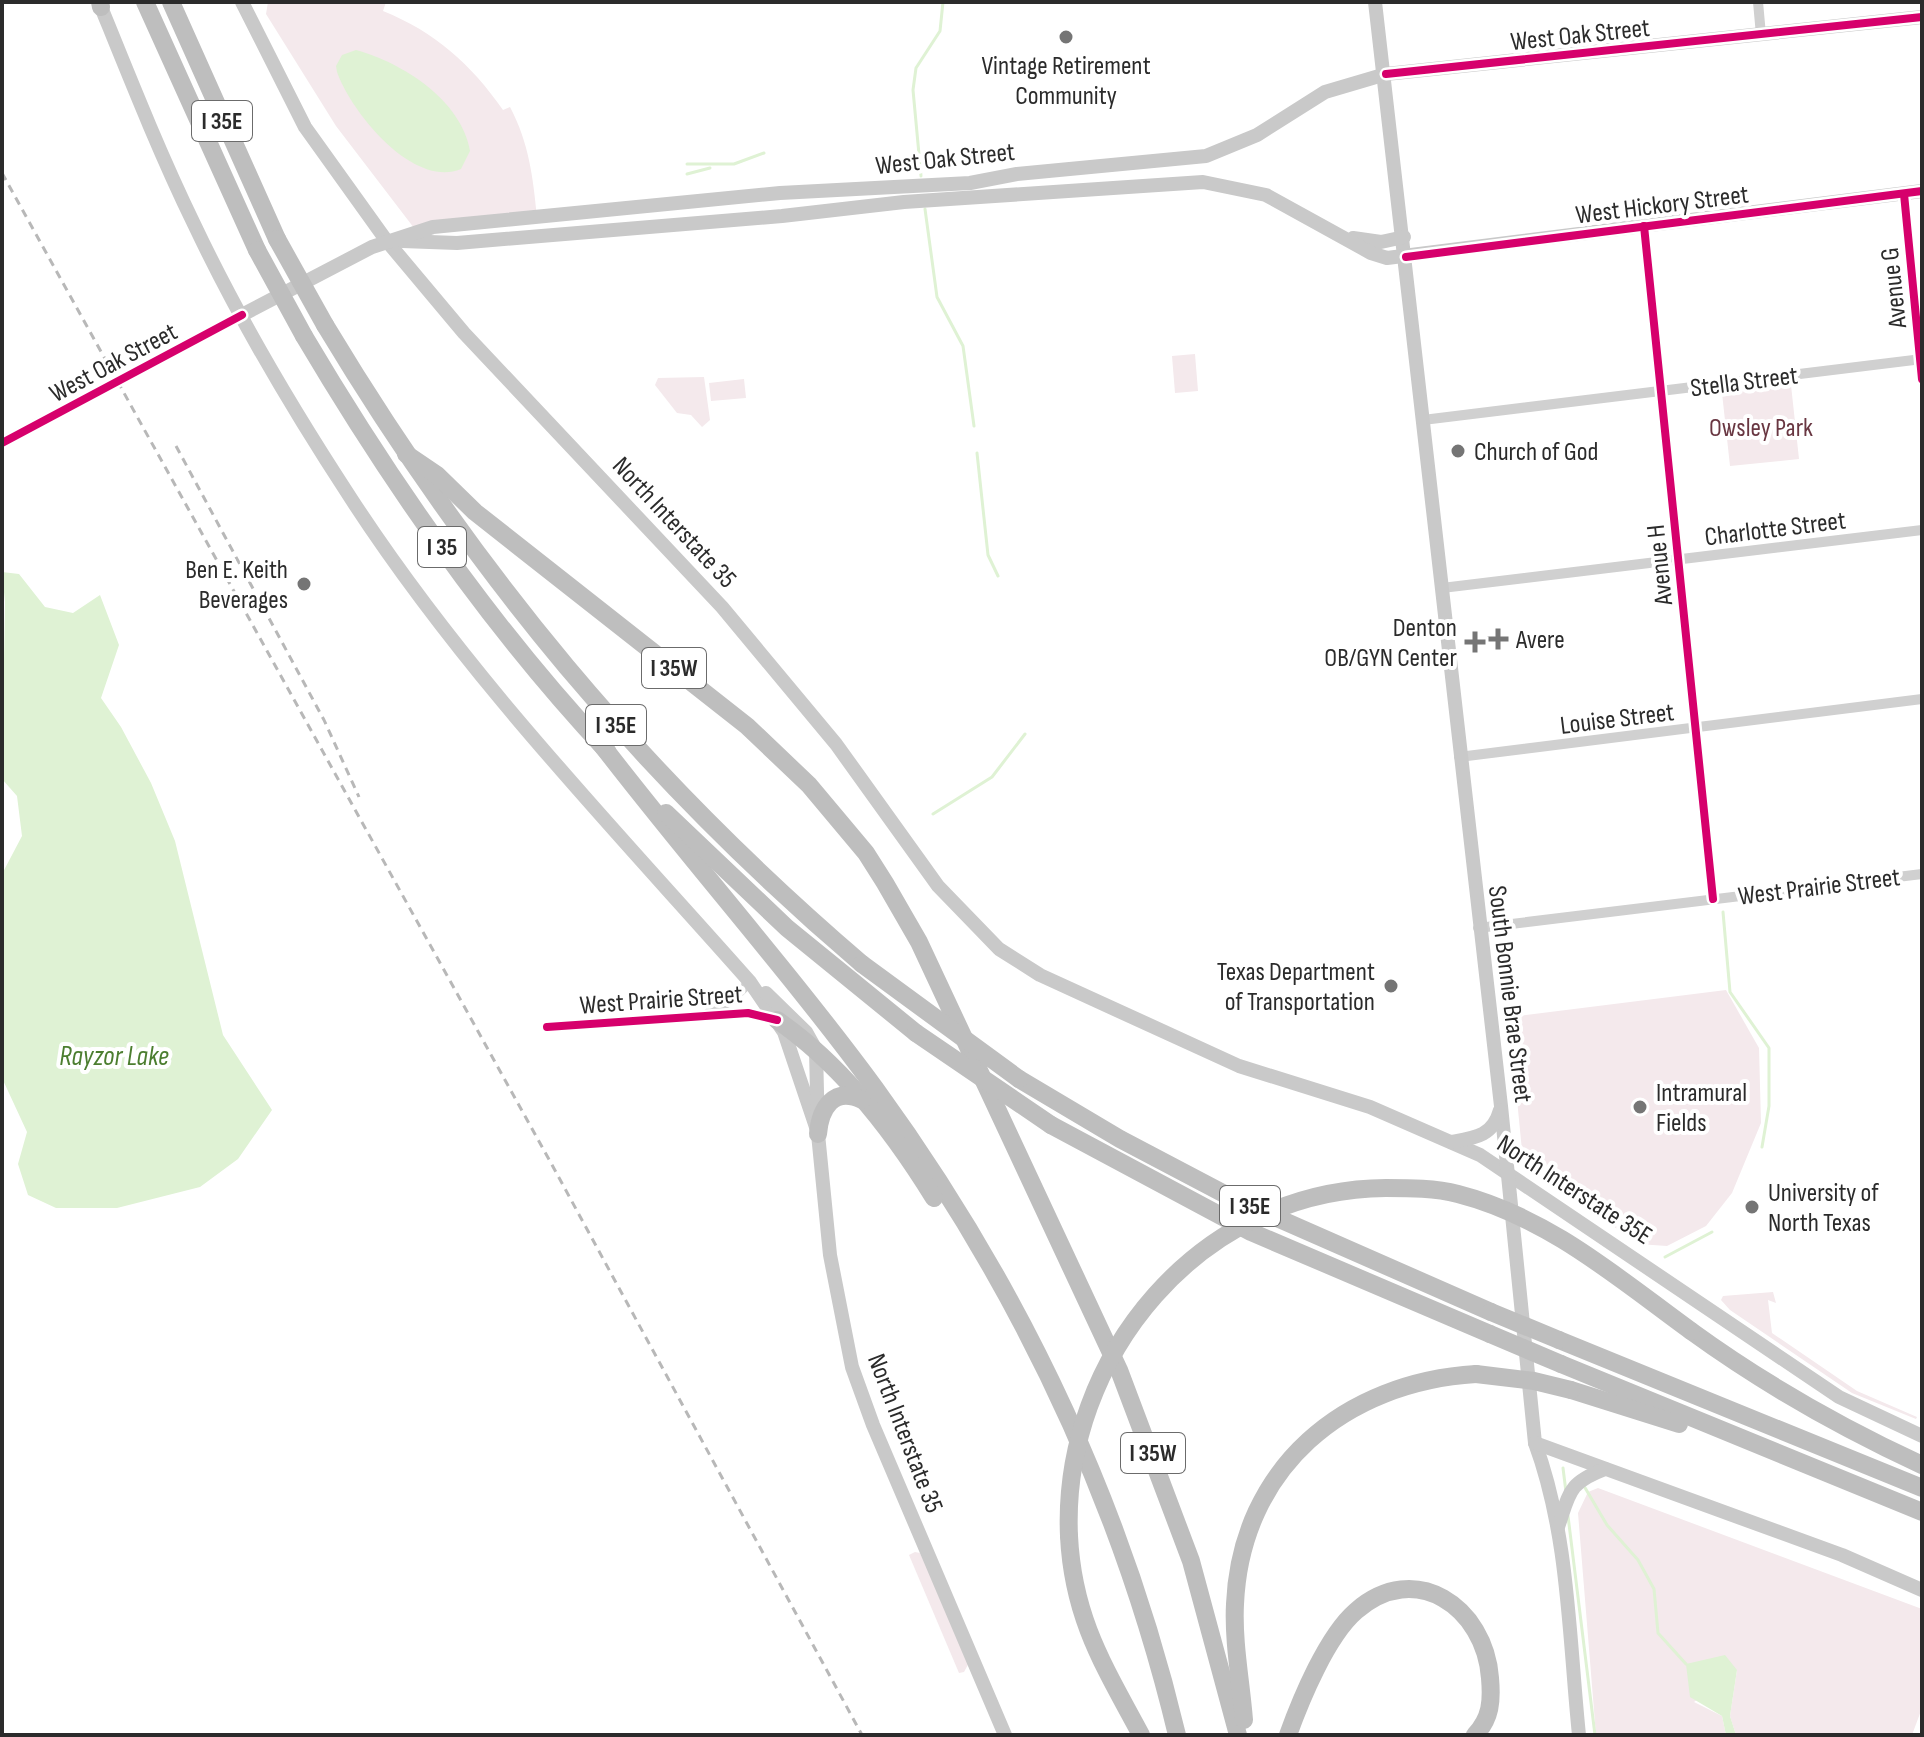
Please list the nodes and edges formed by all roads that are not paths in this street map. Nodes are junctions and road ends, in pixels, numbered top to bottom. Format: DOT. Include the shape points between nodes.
graph roads {
  1 [pos="145,2"];
  2 [pos="171,2"];
  3 [pos="242,2"];
  4 [pos="1375,2"];
  5 [pos="1758,2"];
  6 [pos="100,4"];
  7 [pos="1922,17"];
  8 [pos="1761,35"];
  9 [pos="1386,74"];
  10 [pos="1206,156"];
  11 [pos="1203,182"];
  12 [pos="1922,191"];
  13 [pos="1904,194"];
  14 [pos="488,222"];
  15 [pos="1644,226"];
  16 [pos="1344,236"];
  17 [pos="1404,237"];
  18 [pos="386,240"];
  19 [pos="489,240"];
  20 [pos="1406,257"];
  21 [pos="242,315"];
  22 [pos="1921,359"];
  23 [pos="1922,379"];
  24 [pos="1661,391"];
  25 [pos="1423,420"];
  26 [pos="2,443"];
  27 [pos="406,454"];
  28 [pos="1922,530"];
  29 [pos="1678,560"];
  30 [pos="1442,588"];
  31 [pos="1922,699"];
  32 [pos="1696,728"];
  33 [pos="601,744"];
  34 [pos="1459,757"];
  35 [pos="1922,874"];
  36 [pos="1713,899"];
  37 [pos="1478,928"];
  38 [pos="750,982"];
  39 [pos="697,1015"];
  40 [pos="1131,1016"];
  41 [pos="777,1020"];
  42 [pos="547,1027"];
  43 [pos="816,1050"];
  44 [pos="862,1100"];
  45 [pos="1501,1106"];
  46 [pos="818,1134"];
  47 [pos="1448,1142"];
  48 [pos="1507,1170"];
  49 [pos="1032,1343"];
  50 [pos="1922,1436"];
  51 [pos="1810,1437"];
  52 [pos="1535,1443"];
  53 [pos="1845,1457"];
  54 [pos="1922,1465"];
  55 [pos="1605,1469"];
  56 [pos="1835,1477"];
  57 [pos="1922,1488"];
  58 [pos="1922,1512"];
  59 [pos="1557,1531"];
  60 [pos="1922,1590"];
  61 [pos="1005,1735"];
  62 [pos="1141,1735"];
  63 [pos="1177,1735"];
  64 [pos="1238,1735"];
  65 [pos="1245,1735"];
  66 [pos="1288,1735"];
  67 [pos="1475,1735"];
  68 [pos="1579,1735"];
  1 -- 33 [label="highway, I 35, bridge" via="257,250 304,336 426,525"];
  2 -- 27 [label="highway, I 35E, bridge" via="277,239"];
  3 -- 18 [label="main road, North Interstate 35" via="305,127"];
  4 -- 9 [label="main road, South Bonnie Brae Street"];
  5 -- 8 [label="street"];
  6 -- 21 [label="main road, North Interstate 35" via="186,207"];
  7 -- 8 [label="main road, West Oak Street"];
  8 -- 9 [label="main road, West Oak Street"];
  9 -- 10 [label="main road, West Oak Street" via="1325,92 1257,135"];
  9 -- 17 [label="main road, South Bonnie Brae Street"];
  10 -- 11 [label="main road"];
  10 -- 14 [label="main road, West Oak Street" via="970,183 780,193"];
  11 -- 16 [label="main road, West Hickory Street" via="1266,195"];
  11 -- 19 [label="main road, West Oak Street" via="904,202"];
  12 -- 13 [label="main road, West Hickory Street"];
  13 -- 15 [label="main road, West Hickory Street"];
  13 -- 22 [label="street, Avenue G"];
  14 -- 18 [label="main road, West Oak Street" via="433,227"];
  14 -- 19 [label="main road"];
  15 -- 20 [label="main road, West Hickory Street"];
  15 -- 24 [label="street, Avenue H"];
  16 -- 17 [label="main road" via="1381,242"];
  16 -- 20 [label="main road, West Hickory Street" via="1371,253"];
  17 -- 20 [label="main road, South Bonnie Brae Street"];
  18 -- 19 [label="main road, West Oak Street"];
  18 -- 21 [label="main road, West Oak Street"];
  18 -- 40 [label="main road, North Interstate 35" via="464,333 722,607 836,744 924,868 979,930 1021,965"];
  20 -- 25 [label="main road, South Bonnie Brae Street"];
  21 -- 26 [label="street, West Oak Street"];
  21 -- 38 [label="main road, North Interstate 35" via="351,499 454,642"];
  22 -- 23 [label="street, Avenue G"];
  22 -- 24 [label="street, Stella Street"];
  24 -- 25 [label="street, Stella Street"];
  24 -- 29 [label="street, Avenue H"];
  25 -- 30 [label="main road, South Bonnie Brae Street"];
  27 -- 53 [label="highway, I 35E, bridge" via="481,563 610,720 682,797 862,964 1019,1079 1184,1174 1301,1231"];
  27 -- 64 [label="highway, I 35W" via="747,726 809,785 879,873 919,942 1119,1370 1191,1561"];
  28 -- 29 [label="street, Charlotte Street"];
  29 -- 30 [label="street, Charlotte Street"];
  29 -- 32 [label="street, Avenue H"];
  30 -- 34 [label="main road, South Bonnie Brae Street"];
  31 -- 32 [label="street, Louise Street"];
  32 -- 34 [label="street, Louise Street"];
  32 -- 36 [label="street, Avenue H"];
  33 -- 49 [label="highway, I 35W" via="876,1089 946,1194"];
  33 -- 56 [label="highway, I 35E, bridge" via="755,899 837,972 1051,1125 1251,1232"];
  34 -- 37 [label="main road, South Bonnie Brae Street"];
  35 -- 36 [label="street, West Prairie Street"];
  36 -- 37 [label="street, West Prairie Street"];
  37 -- 45 [label="main road, South Bonnie Brae Street"];
  38 -- 39 [label="street, West Prairie Street" via="723,1006"];
  38 -- 41 [label="main road, North Interstate 35"];
  38 -- 43 [label="main road, North Interstate 35" via="801,1028"];
  39 -- 41 [label="street, West Prairie Street" via="758,1013"];
  39 -- 42 [label="street, West Prairie Street"];
  40 -- 47 [label="main road, North Interstate 35E" via="1239,1066 1370,1107"];
  41 -- 43 [label="highway"];
  41 -- 46 [label="main road, North Interstate 35" via="800,1070"];
  43 -- 44 [label="highway"];
  43 -- 46 [label="main road, North Interstate 35"];
  44 -- 46 [label="highway" via="830,1100 822,1109"];
  44 -- 49 [label="highway"];
  45 -- 47 [label="main road" via="1484,1135"];
  45 -- 48 [label="main road, South Bonnie Brae Street"];
  46 -- 61 [label="main road, North Interstate 35" via="831,1263 852,1367"];
  47 -- 48 [label="main road, North Interstate 35E"];
  48 -- 50 [label="main road, North Interstate 35E" via="1839,1397"];
  48 -- 52 [label="main road, South Bonnie Brae Street"];
  49 -- 63 [label="highway, I 35W" via="1110,1516"];
  51 -- 53 [label="highway"];
  52 -- 55 [label="main road"];
  52 -- 59 [label="main road, South Bonnie Brae Street"];
  53 -- 57 [label="highway, I 35E"];
  54 -- 62 [label="highway, bridge" via="1824,1417 1745,1370 1544,1226 1492,1204 1454,1193 1404,1188 1343,1190 1293,1203 1247,1222 1198,1255 1151,1297 1100,1375 1076,1444 1069,1536 1084,1619 1112,1686"];
  55 -- 59 [label="main road" via="1571,1487"];
  55 -- 60 [label="main road" via="1842,1555"];
  56 -- 58 [label="highway, I 35E"];
  56 -- 65 [label="highway, bridge" via="1523,1379 1476,1374 1421,1380 1358,1404 1312,1439 1273,1483 1246,1540 1235,1607"];
  59 -- 68 [label="main road, South Bonnie Brae Street"];
  66 -- 67 [label="highway" via="1307,1688 1353,1613 1382,1595 1409,1590 1448,1602 1481,1634 1491,1696 1486,1722"];
}
